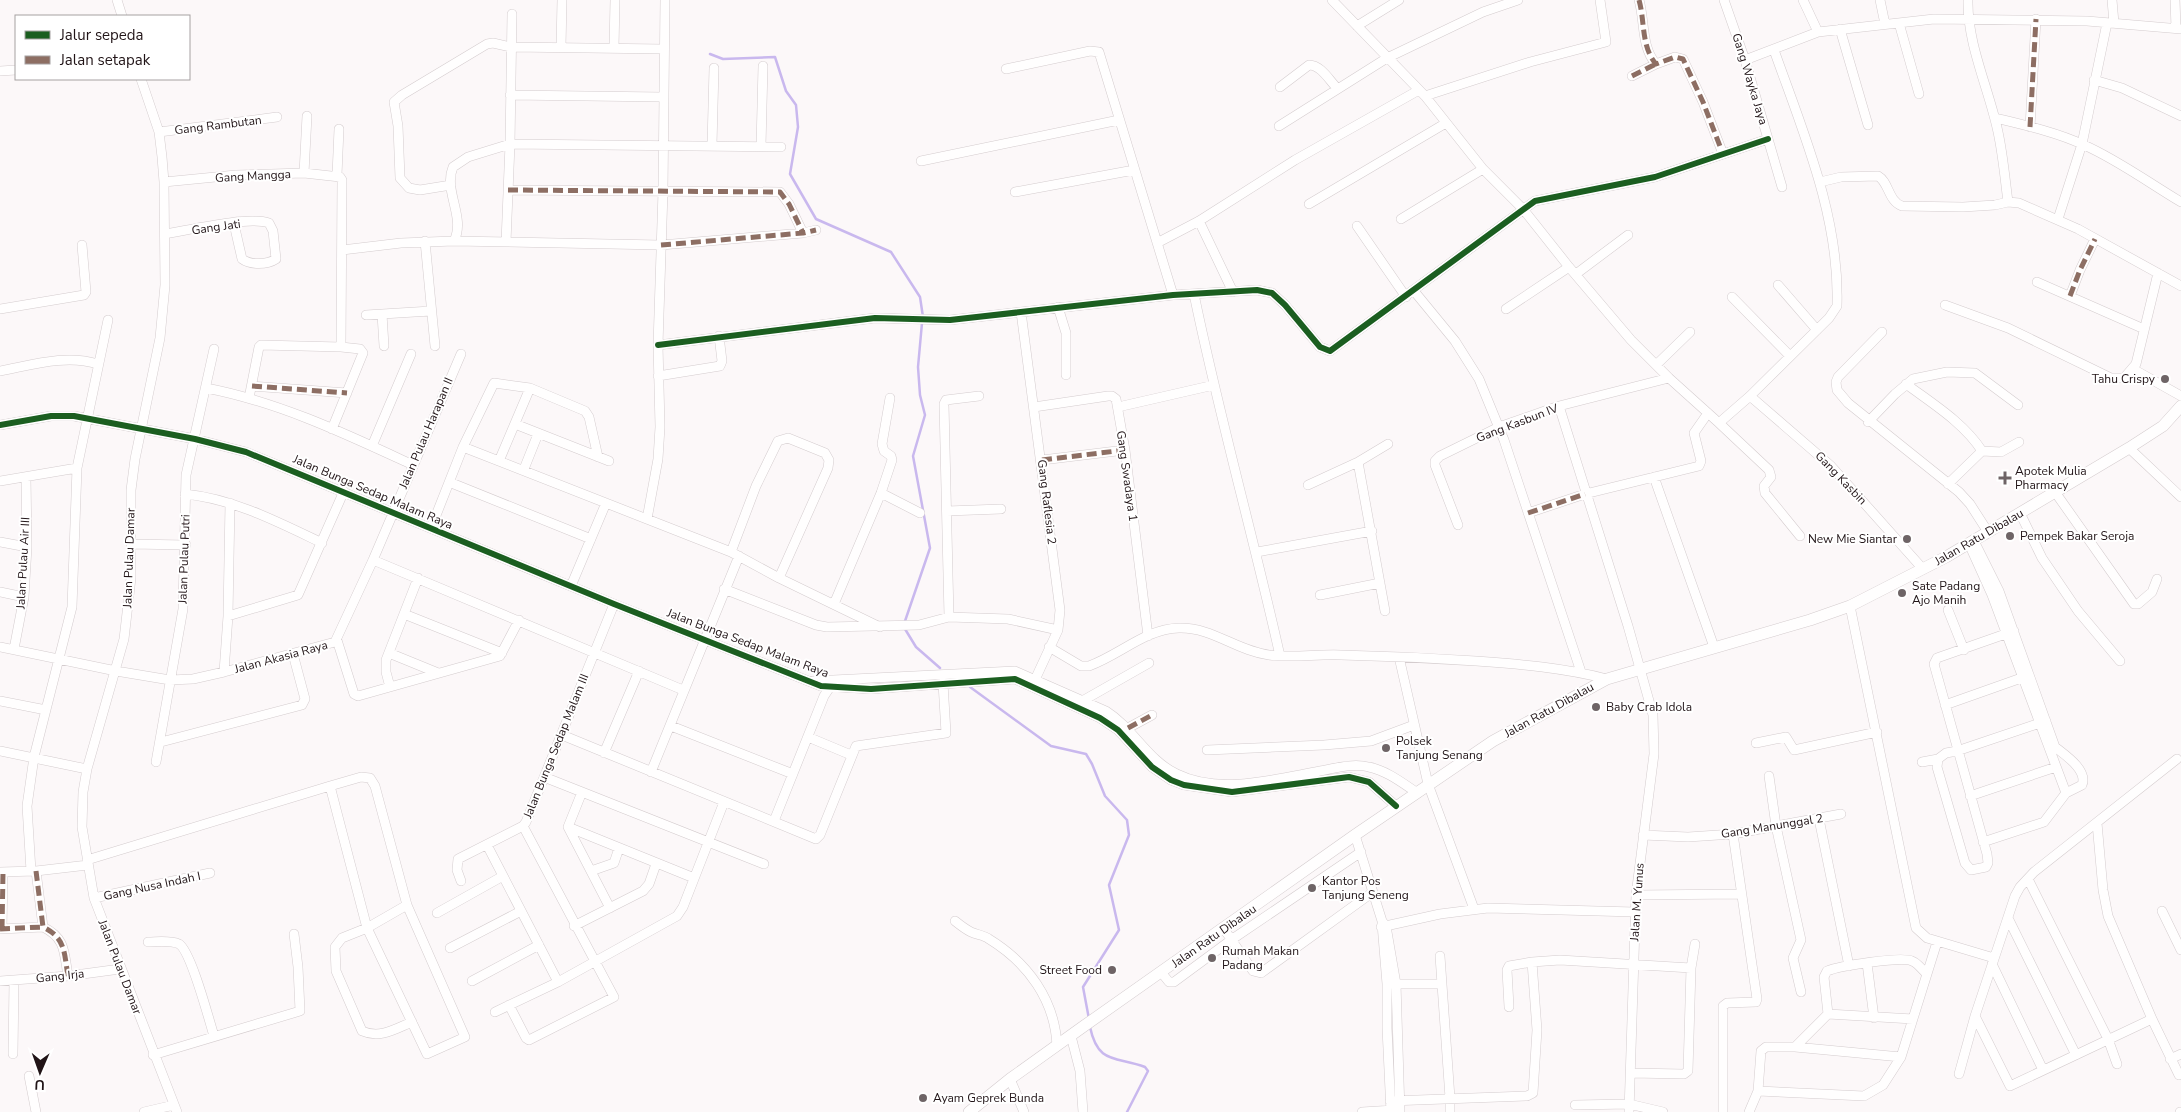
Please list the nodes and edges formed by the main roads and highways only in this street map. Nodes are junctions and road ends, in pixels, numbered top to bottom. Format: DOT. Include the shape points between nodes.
graph roads {
  1 [pos="2181,406"];
  2 [pos="968,1112"];
  1 -- 2 [label="main road, Jalan Ratu Dibalau" via="2163,426 2129,448 1971,542 1850,606 1607,679 1493,741 1010,1078"];
}
